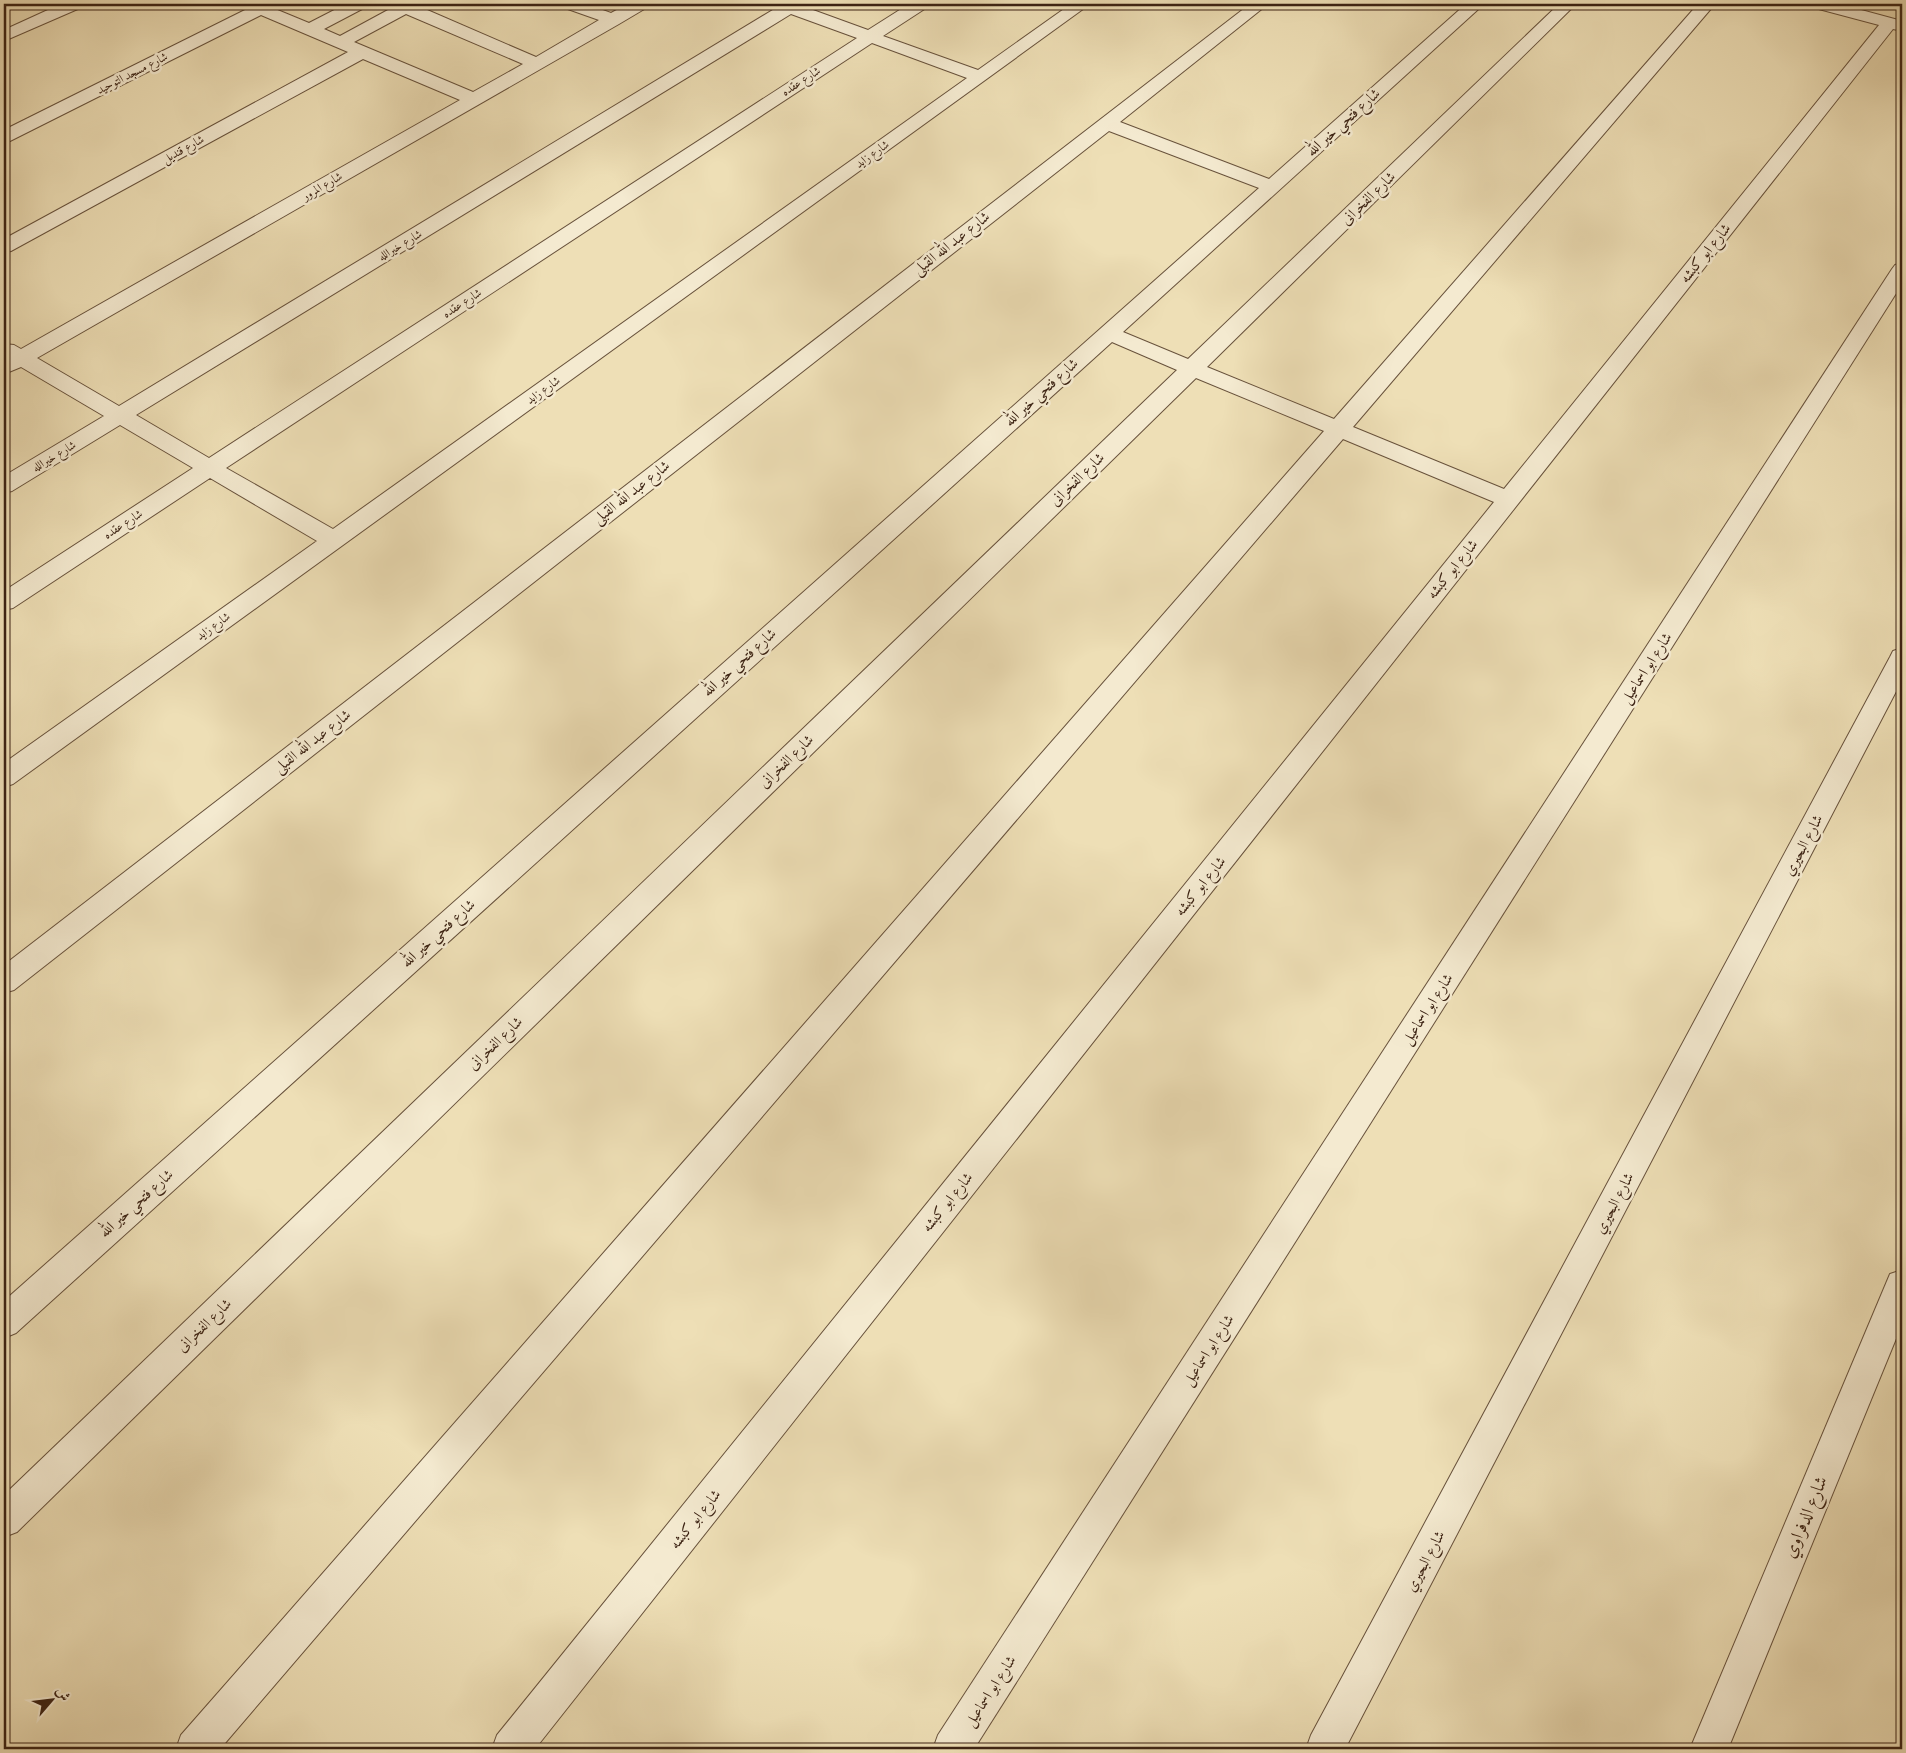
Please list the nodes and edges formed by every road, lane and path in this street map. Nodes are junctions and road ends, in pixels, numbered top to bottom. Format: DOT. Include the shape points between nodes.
graph roads {
  1 [pos="74,4"];
  2 [pos="358,4"];
  3 [pos="571,4"];
  4 [pos="640,4"];
  5 [pos="920,4"];
  6 [pos="1082,4"];
  7 [pos="1260,4"];
  8 [pos="1476,4"];
  9 [pos="1568,4"];
  10 [pos="1707,4"];
  11 [pos="1821,4"];
  12 [pos="788,5"];
  13 [pos="255,6"];
  14 [pos="408,6"];
  15 [pos="613,20"];
  16 [pos="1895,24"];
  17 [pos="310,30"];
  18 [pos="4,36"];
  19 [pos="870,36"];
  20 [pos="341,43"];
  21 [pos="362,52"];
  22 [pos="536,63"];
  23 [pos="980,76"];
  24 [pos="473,99"];
  25 [pos="1106,123"];
  26 [pos="4,137"];
  27 [pos="1271,186"];
  28 [pos="4,247"];
  29 [pos="1902,269"];
  30 [pos="1107,333"];
  31 [pos="10,358"];
  32 [pos="1191,369"];
  33 [pos="120,416"];
  34 [pos="1339,428"];
  35 [pos="210,468"];
  36 [pos="4,486"];
  37 [pos="1508,499"];
  38 [pos="334,540"];
  39 [pos="4,602"];
  40 [pos="1902,656"];
  41 [pos="4,777"];
  42 [pos="4,981"];
  43 [pos="1902,1285"];
  44 [pos="4,1322"];
  45 [pos="4,1519"];
  46 [pos="195,1749"];
  47 [pos="511,1749"];
  48 [pos="952,1749"];
  49 [pos="1325,1749"];
  50 [pos="1709,1749"];
  1 -- 18 [label="street"];
  2 -- 17 [label="street"];
  3 -- 15 [label="street"];
  4 -- 15 [label="street, شارع المرور"];
  5 -- 19 [label="street, شارع عقده"];
  6 -- 23 [label="street, شارع زايد"];
  7 -- 25 [label="street, شارع عبد الله القبلى"];
  8 -- 27 [label="street, شارع فتحي خير الله"];
  9 -- 32 [label="street, شارع الفخرانى"];
  10 -- 34 [label="street"];
  11 -- 16 [label="street"];
  12 -- 19 [label="street"];
  12 -- 33 [label="street, شارع خيرالله"];
  13 -- 17 [label="street"];
  13 -- 26 [label="street, شارع مسجد التوحيد"];
  14 -- 20 [label="street"];
  14 -- 22 [label="street"];
  15 -- 22 [label="street, شارع المرور"];
  16 -- 37 [label="street, شارع ابو كبشه"];
  17 -- 20 [label="street"];
  19 -- 23 [label="street"];
  19 -- 35 [label="street, شارع عقده"];
  20 -- 21 [label="street"];
  21 -- 24 [label="street"];
  21 -- 28 [label="street, شارع قنديل"];
  22 -- 24 [label="street, شارع المرور"];
  23 -- 38 [label="street, شارع زايد"];
  24 -- 31 [label="street, شارع المرور"];
  25 -- 27 [label="street"];
  25 -- 42 [label="street, شارع عبد الله القبلى"];
  27 -- 30 [label="street, شارع فتحي خير الله"];
  29 -- 48 [label="street, شارع ابو اسماعيل"];
  30 -- 32 [label="street"];
  30 -- 44 [label="street, شارع فتحي خير الله"];
  31 -- 33 [label="street"];
  32 -- 34 [label="street"];
  32 -- 45 [label="street, شارع الفخرانى"];
  33 -- 35 [label="street"];
  33 -- 36 [label="street, شارع خيرالله"];
  34 -- 37 [label="street"];
  34 -- 46 [label="street"];
  35 -- 38 [label="street"];
  35 -- 39 [label="street, شارع عقده"];
  37 -- 47 [label="street, شارع ابو كبشه"];
  38 -- 41 [label="street, شارع زايد"];
  40 -- 49 [label="street, شارع البحيري"];
  43 -- 50 [label="street, شارع الدفراوي"];
}
